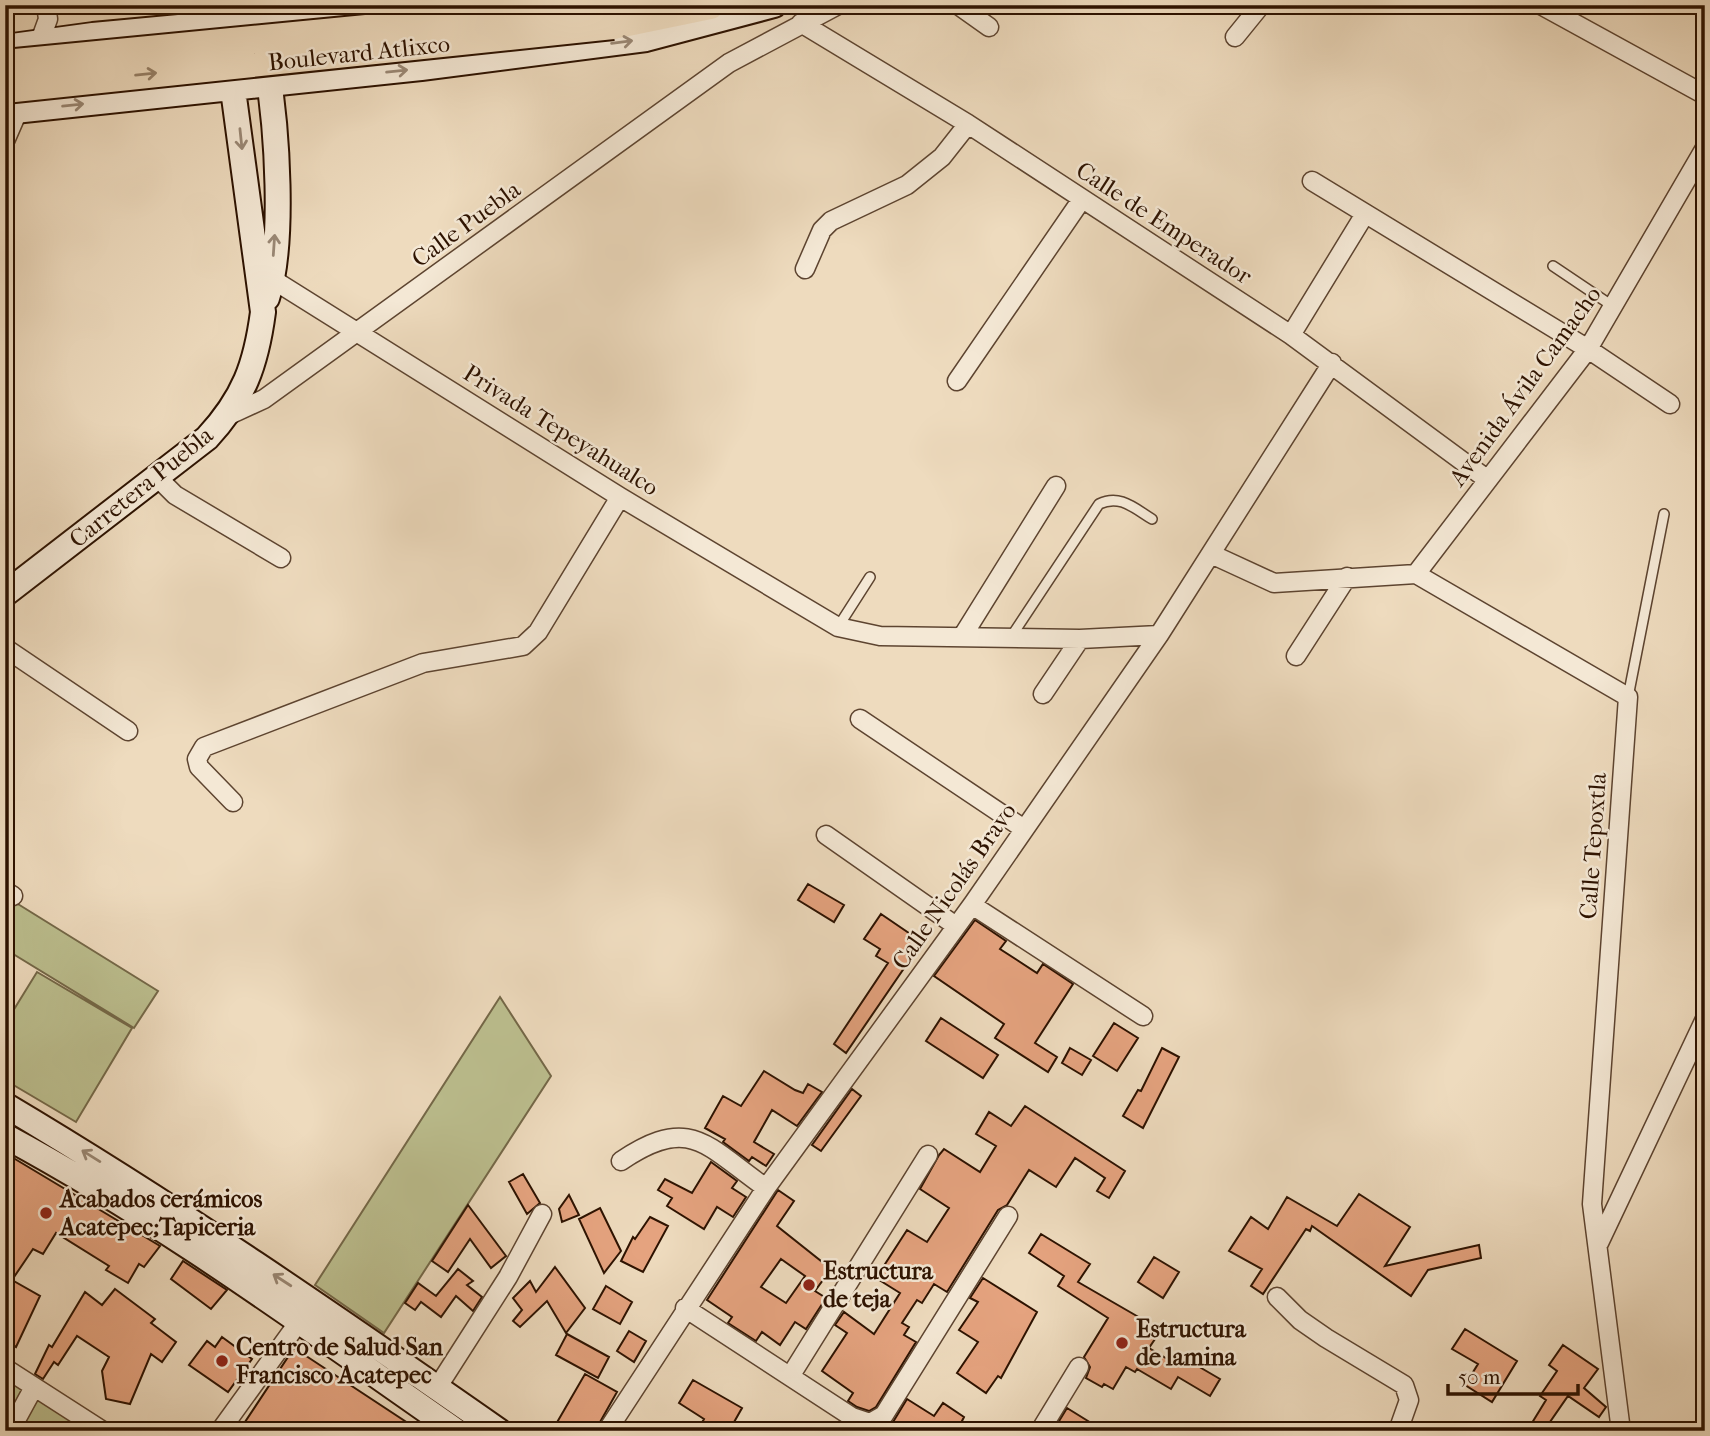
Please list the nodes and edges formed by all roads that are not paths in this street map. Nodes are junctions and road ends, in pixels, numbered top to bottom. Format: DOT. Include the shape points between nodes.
graph roads {
  1 [pos="416,5"];
  2 [pos="710,5"];
  3 [pos="774,5"];
  4 [pos="838,5"];
  5 [pos="958,5"];
  6 [pos="1261,5"];
  7 [pos="1541,5"];
  8 [pos="364,10"];
  9 [pos="607,12"];
  10 [pos="48,18"];
  11 [pos="256,20"];
  12 [pos="224,23"];
  13 [pos="801,23"];
  14 [pos="989,27"];
  15 [pos="1235,37"];
  16 [pos="5,47"];
  17 [pos="17,68"];
  18 [pos="355,75"];
  19 [pos="314,80"];
  20 [pos="270,83"];
  21 [pos="234,87"];
  22 [pos="1705,95"];
  23 [pos="10,104"];
  24 [pos="274,120"];
  25 [pos="968,124"];
  26 [pos="5,141"];
  27 [pos="1705,148"];
  28 [pos="1312,181"];
  29 [pos="1082,199"];
  30 [pos="1365,214"];
  31 [pos="1553,266"];
  32 [pos="805,269"];
  33 [pos="265,279"];
  34 [pos="1615,307"];
  35 [pos="358,332"];
  36 [pos="1291,335"];
  37 [pos="1588,349"];
  38 [pos="1332,363"];
  39 [pos="957,381"];
  40 [pos="1670,404"];
  41 [pos="227,416"];
  42 [pos="157,477"];
  43 [pos="1488,480"];
  44 [pos="1056,486"];
  45 [pos="620,496"];
  46 [pos="1664,514"];
  47 [pos="1152,519"];
  48 [pos="1211,554"];
  49 [pos="281,558"];
  50 [pos="1416,574"];
  51 [pos="870,577"];
  52 [pos="1347,577"];
  53 [pos="5,594"];
  54 [pos="838,627"];
  55 [pos="1159,635"];
  56 [pos="962,637"];
  57 [pos="1011,638"];
  58 [pos="1080,639"];
  59 [pos="5,648"];
  60 [pos="1296,656"];
  61 [pos="1043,694"];
  62 [pos="1628,696"];
  63 [pos="859,719"];
  64 [pos="128,731"];
  65 [pos="233,802"];
  66 [pos="1024,829"];
  67 [pos="827,835"];
  68 [pos="972,905"];
  69 [pos="956,926"];
  70 [pos="1143,1016"];
  71 [pos="1705,1019"];
  72 [pos="5,1105"];
  73 [pos="5,1136"];
  74 [pos="928,1155"];
  75 [pos="621,1161"];
  76 [pos="766,1188"];
  77 [pos="542,1214"];
  78 [pos="1008,1216"];
  79 [pos="1599,1244"];
  80 [pos="1277,1297"];
  81 [pos="312,1300"];
  82 [pos="685,1308"];
  83 [pos="300,1322"];
  84 [pos="1079,1367"];
  85 [pos="5,1368"];
  86 [pos="791,1375"];
  87 [pos="34,1387"];
  88 [pos="437,1388"];
  89 [pos="10,1431"];
  90 [pos="103,1431"];
  91 [pos="220,1431"];
  92 [pos="456,1431"];
  93 [pos="499,1431"];
  94 [pos="607,1431"];
  95 [pos="1040,1431"];
  96 [pos="1398,1431"];
  97 [pos="1621,1431"];
  1 -- 8 [label="main road"];
  2 -- 9 [label="main road, Boulevard Atlixco"];
  18 -- 3 [label="main road, one-way" via="646,39"];
  4 -- 13 [label="street, Calle Puebla"];
  5 -- 14 [label="street"];
  6 -- 15 [label="street"];
  7 -- 22 [label="street"];
  8 -- 11 [label="main road"];
  8 -- 18 [label="main road" via="350,39"];
  9 -- 17 [label="main road, bridge"];
  23 -- 9 [label="main road, Boulevard Atlixco, one-way, bridge"];
  10 -- 12 [label="main road"];
  10 -- 16 [label="main road"];
  10 -- 17 [label="street"];
  11 -- 12 [label="main road"];
  11 -- 20 [label="main road"];
  12 -- 21 [label="main road"];
  13 -- 25 [label="street, Calle de Emperador"];
  13 -- 35 [label="street, Calle Puebla" via="729,63"];
  17 -- 23 [label="street"];
  18 -- 19 [label="main road"];
  19 -- 20 [label="main road"];
  19 -- 24 [label="main road" via="282,97"];
  20 -- 21 [label="main road"];
  20 -- 24 [label="main road"];
  23 -- 21 [label="main road, one-way"];
  21 -- 33 [label="main road, one-way"];
  23 -- 26 [label="street"];
  33 -- 24 [label="main road, one-way" via="277,211"];
  25 -- 29 [label="street, Calle de Emperador"];
  25 -- 32 [label="street" via="942,157 907,185 831,221 822,230"];
  27 -- 34 [label="street, Avenida Ávila Camacho"];
  28 -- 30 [label="street"];
  29 -- 36 [label="street, Calle de Emperador"];
  29 -- 39 [label="street"];
  30 -- 36 [label="street"];
  30 -- 37 [label="street"];
  31 -- 34 [label="lane"];
  33 -- 35 [label="street, Privada Tepeyahualco"];
  33 -- 41 [label="main road, Carretera Puebla" via="258,347 248,382"];
  34 -- 37 [label="street, Avenida Ávila Camacho"];
  35 -- 41 [label="street, Calle Puebla" via="264,399"];
  35 -- 45 [label="street, Privada Tepeyahualco"];
  36 -- 38 [label="street, Calle de Emperador"];
  37 -- 40 [label="street"];
  37 -- 43 [label="street, Avenida Ávila Camacho"];
  38 -- 43 [label="street, Calle de Emperador"];
  38 -- 48 [label="street, Calle Nicolás Bravo"];
  41 -- 42 [label="main road, Carretera Puebla"];
  42 -- 49 [label="street" via="175,495"];
  42 -- 53 [label="main road, Carretera Puebla"];
  43 -- 50 [label="street, Avenida Ávila Camacho"];
  44 -- 56 [label="street"];
  45 -- 54 [label="street, Privada Tepeyahualco"];
  45 -- 65 [label="street" via="538,632 523,646 423,663 204,747 197,759 199,767"];
  46 -- 62 [label="lane"];
  47 -- 57 [label="lane" via="1121,500 1100,504"];
  48 -- 52 [label="street" via="1275,583"];
  48 -- 55 [label="street, Calle Nicolás Bravo"];
  50 -- 52 [label="street"];
  50 -- 62 [label="street"];
  51 -- 54 [label="lane"];
  52 -- 60 [label="street"];
  54 -- 56 [label="street, Privada Tepeyahualco" via="880,636"];
  55 -- 58 [label="street, Privada Tepeyahualco"];
  55 -- 66 [label="street, Calle Nicolás Bravo"];
  56 -- 57 [label="street, Privada Tepeyahualco"];
  57 -- 58 [label="street, Privada Tepeyahualco"];
  58 -- 61 [label="street"];
  59 -- 64 [label="street"];
  62 -- 79 [label="street, Calle Tepoxtla" via="1592,1205"];
  63 -- 66 [label="street"];
  66 -- 68 [label="street, Calle Nicolás Bravo"];
  67 -- 69 [label="street"];
  68 -- 69 [label="street, Calle Nicolás Bravo"];
  68 -- 70 [label="street"];
  69 -- 76 [label="street, Calle Nicolás Bravo"];
  71 -- 79 [label="street"];
  81 -- 72 [label="main road, one-way"];
  73 -- 83 [label="main road" via="78,1176"];
  74 -- 86 [label="street"];
  75 -- 76 [label="street" via="645,1145 675,1135 696,1139"];
  76 -- 82 [label="street, Calle Nicolás Bravo"];
  77 -- 88 [label="street"];
  78 -- 86 [label="street" via="884,1415 870,1423 852,1418"];
  79 -- 97 [label="street, Calle Tepoxtla"];
  80 -- 96 [label="street" via="1300,1320 1404,1385 1409,1400"];
  81 -- 83 [label="street"];
  81 -- 88 [label="main road"];
  82 -- 86 [label="street"];
  82 -- 94 [label="street, Calle Nicolás Bravo"];
  83 -- 91 [label="street"];
  83 -- 92 [label="main road"];
  84 -- 95 [label="street"];
  85 -- 87 [label="street"];
  87 -- 89 [label="street"];
  87 -- 90 [label="street"];
  88 -- 93 [label="main road"];
}
